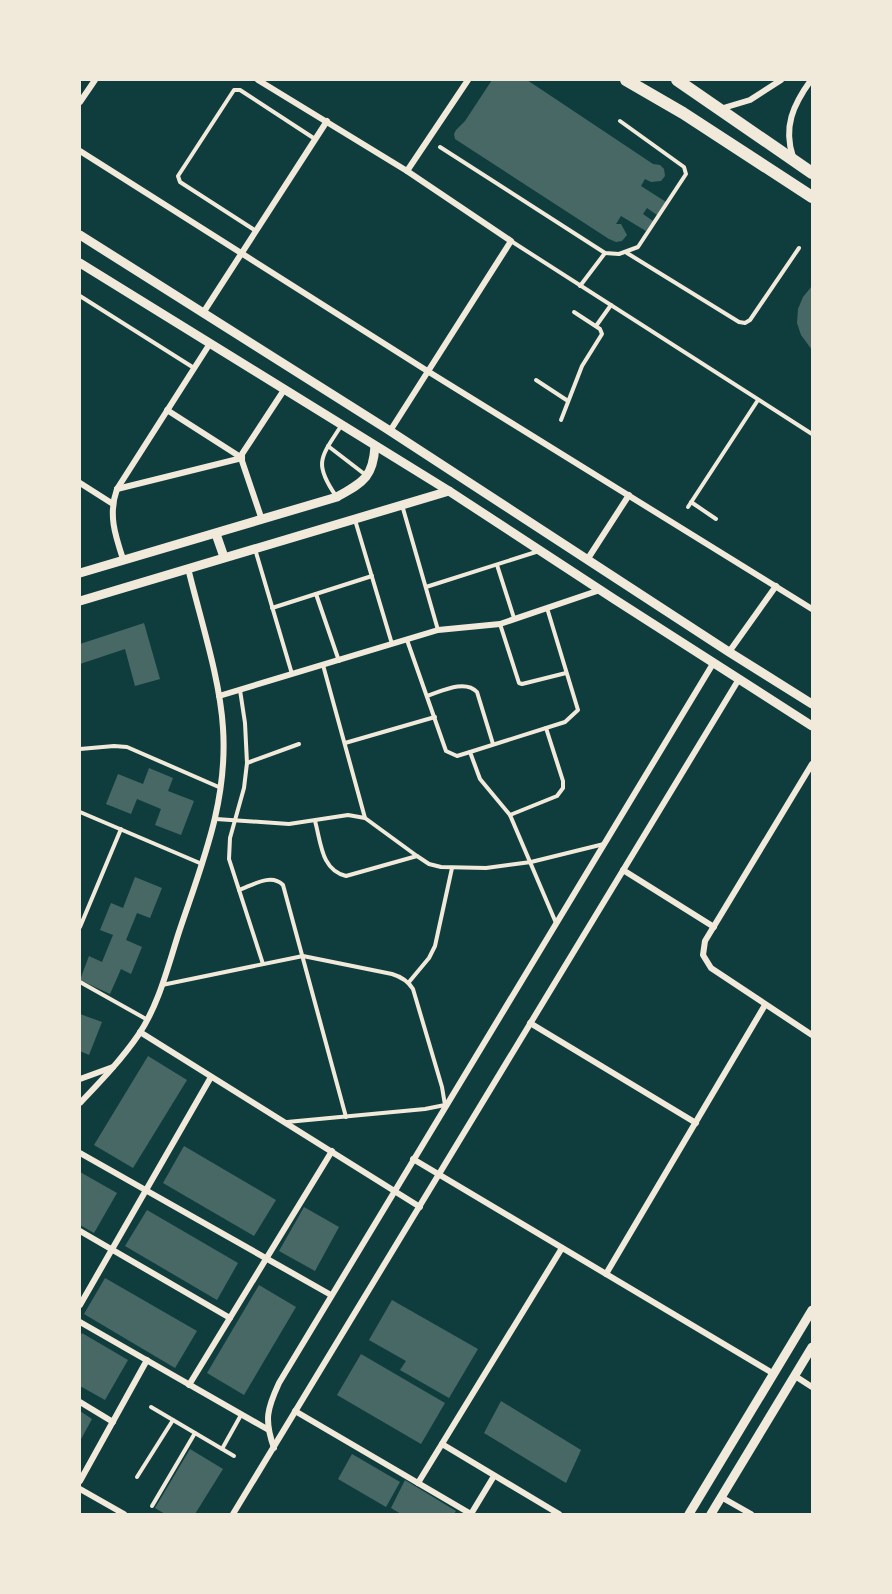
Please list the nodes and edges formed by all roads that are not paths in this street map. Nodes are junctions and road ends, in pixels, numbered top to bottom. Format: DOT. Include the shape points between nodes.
graph roads {
  1 [pos="95,80"];
  2 [pos="258,80"];
  3 [pos="468,80"];
  4 [pos="626,80"];
  5 [pos="677,80"];
  6 [pos="781,80"];
  7 [pos="811,80"];
  8 [pos="80,102"];
  9 [pos="719,109"];
  10 [pos="327,121"];
  11 [pos="620,121"];
  12 [pos="315,140"];
  13 [pos="440,147"];
  14 [pos="80,151"];
  15 [pos="794,161"];
  16 [pos="406,171"];
  17 [pos="813,173"];
  18 [pos="813,197"];
  19 [pos="256,232"];
  20 [pos="80,235"];
  21 [pos="511,241"];
  22 [pos="799,248"];
  23 [pos="626,252"];
  24 [pos="605,253"];
  25 [pos="242,254"];
  26 [pos="80,263"];
  27 [pos="580,286"];
  28 [pos="80,296"];
  29 [pos="611,305"];
  30 [pos="574,312"];
  31 [pos="203,313"];
  32 [pos="596,326"];
  33 [pos="210,345"];
  34 [pos="194,368"];
  35 [pos="429,372"];
  36 [pos="536,380"];
  37 [pos="284,390"];
  38 [pos="568,400"];
  39 [pos="758,400"];
  40 [pos="167,410"];
  41 [pos="561,420"];
  42 [pos="342,425"];
  43 [pos="390,431"];
  44 [pos="813,434"];
  45 [pos="328,446"];
  46 [pos="375,446"];
  47 [pos="242,458"];
  48 [pos="368,476"];
  49 [pos="80,483"];
  50 [pos="117,489"];
  51 [pos="449,491"];
  52 [pos="629,495"];
  53 [pos="337,497"];
  54 [pos="691,502"];
  55 [pos="113,504"];
  56 [pos="402,504"];
  57 [pos="688,507"];
  58 [pos="716,519"];
  59 [pos="262,520"];
  60 [pos="355,520"];
  61 [pos="216,534"];
  62 [pos="254,549"];
  63 [pos="541,550"];
  64 [pos="224,557"];
  65 [pos="123,560"];
  66 [pos="587,560"];
  67 [pos="497,565"];
  68 [pos="188,568"];
  69 [pos="80,573"];
  70 [pos="372,576"];
  71 [pos="776,586"];
  72 [pos="426,587"];
  73 [pos="600,590"];
  74 [pos="316,594"];
  75 [pos="80,601"];
  76 [pos="547,607"];
  77 [pos="272,608"];
  78 [pos="813,609"];
  79 [pos="514,618"];
  80 [pos="500,624"];
  81 [pos="438,630"];
  82 [pos="407,640"];
  83 [pos="392,644"];
  84 [pos="729,652"];
  85 [pos="339,660"];
  86 [pos="714,662"];
  87 [pos="323,665"];
  88 [pos="566,673"];
  89 [pos="292,675"];
  90 [pos="739,679"];
  91 [pos="240,690"];
  92 [pos="219,696"];
  93 [pos="427,696"];
  94 [pos="813,704"];
  95 [pos="435,717"];
  96 [pos="813,726"];
  97 [pos="546,728"];
  98 [pos="345,743"];
  99 [pos="300,744"];
  100 [pos="493,744"];
  101 [pos="80,749"];
  102 [pos="470,752"];
  103 [pos="247,763"];
  104 [pos="813,764"];
  105 [pos="222,788"];
  106 [pos="80,812"];
  107 [pos="510,814"];
  108 [pos="365,818"];
  109 [pos="216,819"];
  110 [pos="235,820"];
  111 [pos="315,820"];
  112 [pos="121,829"];
  113 [pos="604,844"];
  114 [pos="417,856"];
  115 [pos="531,862"];
  116 [pos="202,864"];
  117 [pos="452,868"];
  118 [pos="623,870"];
  119 [pos="239,890"];
  120 [pos="556,922"];
  121 [pos="80,927"];
  122 [pos="714,927"];
  123 [pos="303,956"];
  124 [pos="263,964"];
  125 [pos="80,982"];
  126 [pos="409,982"];
  127 [pos="162,985"];
  128 [pos="765,1005"];
  129 [pos="146,1019"];
  130 [pos="530,1023"];
  131 [pos="140,1032"];
  132 [pos="813,1035"];
  133 [pos="115,1066"];
  134 [pos="211,1077"];
  135 [pos="80,1079"];
  136 [pos="80,1103"];
  137 [pos="445,1105"];
  138 [pos="346,1117"];
  139 [pos="286,1122"];
  140 [pos="696,1123"];
  141 [pos="332,1151"];
  142 [pos="80,1153"];
  143 [pos="413,1159"];
  144 [pos="440,1175"];
  145 [pos="146,1190"];
  146 [pos="394,1190"];
  147 [pos="420,1207"];
  148 [pos="80,1231"];
  149 [pos="562,1248"];
  150 [pos="111,1250"];
  151 [pos="266,1259"];
  152 [pos="606,1274"];
  153 [pos="331,1295"];
  154 [pos="80,1305"];
  155 [pos="813,1310"];
  156 [pos="230,1318"];
  157 [pos="80,1322"];
  158 [pos="813,1347"];
  159 [pos="147,1360"];
  160 [pos="774,1374"];
  161 [pos="795,1376"];
  162 [pos="189,1385"];
  163 [pos="813,1387"];
  164 [pos="80,1402"];
  165 [pos="151,1407"];
  166 [pos="295,1411"];
  167 [pos="241,1414"];
  168 [pos="173,1420"];
  169 [pos="113,1422"];
  170 [pos="267,1429"];
  171 [pos="195,1433"];
  172 [pos="442,1444"];
  173 [pos="274,1448"];
  174 [pos="222,1449"];
  175 [pos="234,1456"];
  176 [pos="494,1476"];
  177 [pos="138,1477"];
  178 [pos="80,1481"];
  179 [pos="418,1483"];
  180 [pos="80,1489"];
  181 [pos="722,1497"];
  182 [pos="152,1506"];
  183 [pos="471,1514"];
  184 [pos="124,1515"];
  185 [pos="233,1515"];
  186 [pos="559,1515"];
  187 [pos="689,1515"];
  188 [pos="711,1515"];
  189 [pos="751,1515"];
  1 -- 8 [label="street"];
  2 -- 10 [label="street"];
  3 -- 16 [label="street"];
  4 -- 18 [label="highway"];
  5 -- 9 [label="highway"];
  6 -- 9 [label="street" via="750,100"];
  7 -- 15 [label="street" via="791,113 789,145"];
  9 -- 15 [label="highway"];
  10 -- 12 [label="street"];
  10 -- 16 [label="street"];
  11 -- 23 [label="lane" via="686,170 638,247"];
  12 -- 19 [label="street"];
  12 -- 19 [label="lane" via="240,90 234,90 178,176 178,181"];
  13 -- 24 [label="lane"];
  14 -- 25 [label="street"];
  15 -- 17 [label="highway"];
  16 -- 21 [label="street"];
  19 -- 25 [label="street"];
  20 -- 31 [label="street"];
  21 -- 27 [label="lane"];
  21 -- 35 [label="street"];
  22 -- 23 [label="lane" via="745,323"];
  23 -- 24 [label="lane"];
  24 -- 27 [label="lane"];
  25 -- 31 [label="street"];
  25 -- 35 [label="street"];
  26 -- 33 [label="street"];
  27 -- 29 [label="lane"];
  28 -- 34 [label="lane"];
  29 -- 32 [label="lane"];
  29 -- 39 [label="lane"];
  30 -- 32 [label="lane"];
  31 -- 43 [label="street"];
  32 -- 38 [label="lane" via="602,334 582,366"];
  33 -- 34 [label="street"];
  33 -- 37 [label="street"];
  34 -- 40 [label="street"];
  35 -- 43 [label="street"];
  35 -- 52 [label="street"];
  36 -- 38 [label="lane"];
  37 -- 42 [label="street"];
  37 -- 47 [label="street"];
  38 -- 41 [label="lane"];
  39 -- 44 [label="lane"];
  39 -- 54 [label="lane"];
  40 -- 47 [label="street"];
  40 -- 50 [label="street"];
  42 -- 45 [label="lane"];
  42 -- 46 [label="street"];
  43 -- 66 [label="street"];
  45 -- 48 [label="lane"];
  45 -- 53 [label="lane" via="321,467"];
  46 -- 48 [label="street"];
  46 -- 51 [label="street"];
  47 -- 50 [label="street"];
  47 -- 59 [label="street"];
  48 -- 53 [label="street"];
  49 -- 55 [label="street"];
  50 -- 55 [label="street"];
  51 -- 56 [label="street"];
  51 -- 63 [label="street"];
  52 -- 66 [label="street"];
  52 -- 71 [label="street"];
  53 -- 59 [label="street"];
  54 -- 57 [label="lane"];
  54 -- 58 [label="lane"];
  55 -- 65 [label="street" via="112,521"];
  56 -- 60 [label="street"];
  56 -- 72 [label="lane"];
  59 -- 61 [label="street"];
  60 -- 62 [label="street"];
  60 -- 70 [label="lane"];
  61 -- 64 [label="street"];
  61 -- 65 [label="street"];
  62 -- 64 [label="street"];
  62 -- 77 [label="lane"];
  63 -- 67 [label="lane"];
  63 -- 73 [label="street"];
  64 -- 68 [label="street"];
  65 -- 69 [label="street"];
  66 -- 84 [label="street"];
  67 -- 72 [label="lane"];
  67 -- 79 [label="lane"];
  68 -- 75 [label="street"];
  68 -- 92 [label="street"];
  70 -- 74 [label="lane"];
  70 -- 83 [label="lane"];
  71 -- 78 [label="street"];
  71 -- 84 [label="street"];
  72 -- 81 [label="lane"];
  73 -- 76 [label="street"];
  73 -- 86 [label="street"];
  74 -- 77 [label="lane"];
  74 -- 85 [label="lane"];
  76 -- 79 [label="street"];
  76 -- 88 [label="lane"];
  77 -- 89 [label="lane"];
  79 -- 80 [label="street"];
  80 -- 81 [label="street"];
  80 -- 88 [label="lane" via="519,683"];
  81 -- 82 [label="street"];
  82 -- 83 [label="street"];
  82 -- 93 [label="lane"];
  83 -- 85 [label="street"];
  84 -- 94 [label="street"];
  85 -- 87 [label="street"];
  86 -- 90 [label="street"];
  86 -- 113 [label="street"];
  87 -- 89 [label="street"];
  87 -- 98 [label="lane"];
  88 -- 97 [label="lane" via="578,710 566,722"];
  89 -- 91 [label="street"];
  90 -- 96 [label="street"];
  90 -- 118 [label="street"];
  91 -- 92 [label="street"];
  91 -- 103 [label="lane"];
  92 -- 105 [label="street"];
  93 -- 95 [label="lane"];
  93 -- 100 [label="lane" via="465,685 474,688"];
  95 -- 98 [label="lane"];
  95 -- 102 [label="lane" via="446,751 457,756"];
  97 -- 100 [label="lane"];
  97 -- 107 [label="lane" via="563,788 557,796"];
  98 -- 108 [label="lane"];
  99 -- 103 [label="lane"];
  100 -- 102 [label="lane"];
  101 -- 105 [label="lane" via="127,747"];
  102 -- 107 [label="lane" via="480,779"];
  103 -- 110 [label="lane"];
  104 -- 122 [label="street"];
  105 -- 109 [label="street"];
  106 -- 112 [label="lane"];
  107 -- 115 [label="lane"];
  108 -- 111 [label="lane" via="348,815"];
  108 -- 114 [label="lane"];
  109 -- 110 [label="lane"];
  109 -- 116 [label="street"];
  110 -- 111 [label="lane" via="289,824"];
  110 -- 119 [label="lane" via="229,859"];
  111 -- 114 [label="lane" via="327,865 339,874 346,876"];
  112 -- 116 [label="lane"];
  112 -- 121 [label="lane"];
  113 -- 115 [label="lane"];
  113 -- 120 [label="street"];
  114 -- 117 [label="lane" via="429,864"];
  115 -- 117 [label="lane"];
  115 -- 120 [label="lane"];
  116 -- 127 [label="street"];
  117 -- 126 [label="lane" via="435,946"];
  118 -- 122 [label="street"];
  118 -- 130 [label="street"];
  119 -- 123 [label="lane" via="268,880 283,885"];
  119 -- 124 [label="lane"];
  120 -- 137 [label="street"];
  122 -- 128 [label="street" via="705,941 703,955 711,968"];
  123 -- 124 [label="lane"];
  123 -- 126 [label="lane" via="392,974"];
  123 -- 138 [label="lane"];
  124 -- 127 [label="lane"];
  125 -- 129 [label="lane"];
  126 -- 137 [label="lane"];
  127 -- 129 [label="street"];
  128 -- 132 [label="street"];
  128 -- 140 [label="street"];
  129 -- 131 [label="street"];
  130 -- 140 [label="street"];
  130 -- 144 [label="street"];
  131 -- 133 [label="street"];
  131 -- 134 [label="street"];
  133 -- 135 [label="street"];
  133 -- 136 [label="street"];
  134 -- 139 [label="street"];
  134 -- 145 [label="street"];
  137 -- 138 [label="lane"];
  137 -- 143 [label="street"];
  138 -- 139 [label="lane"];
  139 -- 141 [label="street"];
  140 -- 152 [label="street"];
  141 -- 146 [label="street"];
  141 -- 151 [label="street"];
  142 -- 145 [label="street"];
  143 -- 144 [label="street"];
  143 -- 146 [label="street"];
  144 -- 147 [label="street"];
  144 -- 149 [label="street"];
  145 -- 150 [label="street"];
  145 -- 151 [label="street"];
  146 -- 147 [label="street"];
  146 -- 153 [label="street"];
  147 -- 166 [label="street"];
  148 -- 150 [label="street"];
  149 -- 152 [label="street"];
  149 -- 172 [label="street"];
  150 -- 154 [label="street"];
  150 -- 156 [label="street"];
  151 -- 153 [label="street"];
  151 -- 156 [label="street"];
  152 -- 160 [label="street"];
  153 -- 170 [label="street" via="272,1397"];
  155 -- 160 [label="street"];
  156 -- 162 [label="street"];
  157 -- 159 [label="street"];
  158 -- 161 [label="street"];
  159 -- 162 [label="street"];
  159 -- 169 [label="street"];
  160 -- 187 [label="street"];
  161 -- 163 [label="street"];
  161 -- 181 [label="street"];
  162 -- 167 [label="street"];
  164 -- 169 [label="street"];
  165 -- 168 [label="lane"];
  166 -- 173 [label="street"];
  166 -- 179 [label="street"];
  167 -- 170 [label="street"];
  167 -- 174 [label="lane"];
  168 -- 171 [label="lane"];
  168 -- 177 [label="lane"];
  169 -- 178 [label="street"];
  170 -- 173 [label="street"];
  171 -- 174 [label="lane"];
  171 -- 182 [label="lane"];
  172 -- 176 [label="street"];
  172 -- 179 [label="street"];
  173 -- 185 [label="street"];
  174 -- 175 [label="lane"];
  176 -- 183 [label="street"];
  176 -- 186 [label="street"];
  179 -- 183 [label="street"];
  180 -- 184 [label="street"];
  181 -- 188 [label="street"];
  181 -- 189 [label="street"];
}
